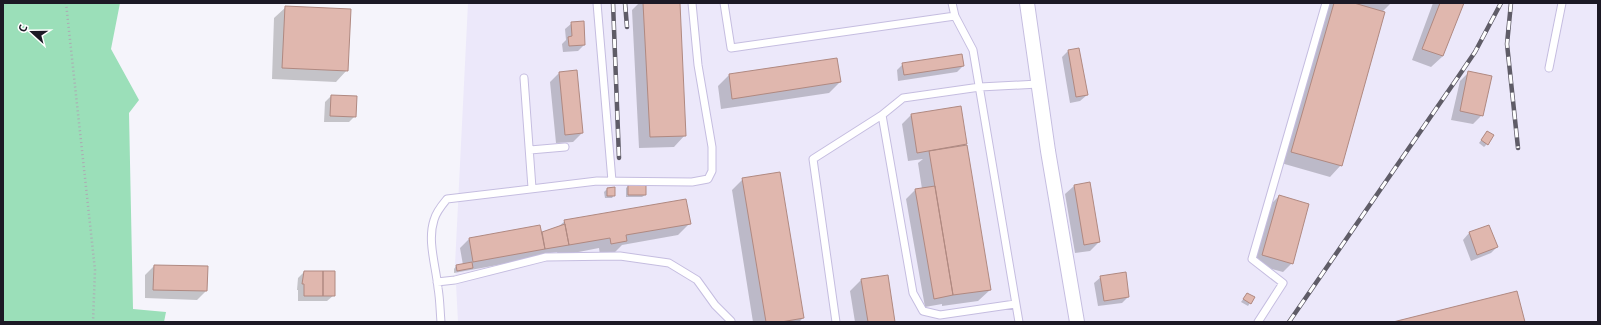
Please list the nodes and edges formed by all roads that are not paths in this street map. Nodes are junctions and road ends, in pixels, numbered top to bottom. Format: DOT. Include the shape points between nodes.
graph roads {
  1 [pos="596,3"];
  2 [pos="692,3"];
  3 [pos="724,3"];
  4 [pos="952,3"];
  5 [pos="1027,3"];
  6 [pos="1326,3"];
  7 [pos="1562,3"];
  8 [pos="955,16"];
  9 [pos="1549,68"];
  10 [pos="524,78"];
  11 [pos="1038,84"];
  12 [pos="980,87"];
  13 [pos="882,115"];
  14 [pos="565,147"];
  15 [pos="530,150"];
  16 [pos="612,181"];
  17 [pos="532,188"];
  18 [pos="437,282"];
  19 [pos="1015,304"];
  20 [pos="731,321"];
  21 [pos="441,322"];
  22 [pos="836,322"];
  23 [pos="1019,322"];
  24 [pos="1077,322"];
  25 [pos="1258,322"];
  1 -- 16 [label="lane"];
  2 -- 16 [label="lane" via="698,65 712,148 712,171 708,179 692,182"];
  3 -- 8 [label="lane" via="731,48"];
  4 -- 8 [label="lane"];
  5 -- 11 [label="street"];
  6 -- 25 [label="lane" via="1252,259 1283,283"];
  7 -- 9 [label="lane"];
  8 -- 12 [label="lane" via="973,50"];
  10 -- 15 [label="lane"];
  11 -- 12 [label="lane"];
  11 -- 24 [label="street"];
  12 -- 13 [label="lane" via="903,98"];
  12 -- 19 [label="lane"];
  13 -- 19 [label="lane" via="913,293 923,311 940,315"];
  13 -- 22 [label="lane" via="813,159"];
  14 -- 15 [label="lane"];
  15 -- 17 [label="lane"];
  16 -- 17 [label="lane"];
  17 -- 18 [label="lane" via="447,199 434,220 432,247"];
  18 -- 20 [label="lane" via="455,280 546,257 620,256 670,263 697,280 715,305"];
  18 -- 21 [label="lane"];
  19 -- 23 [label="lane"];
}
